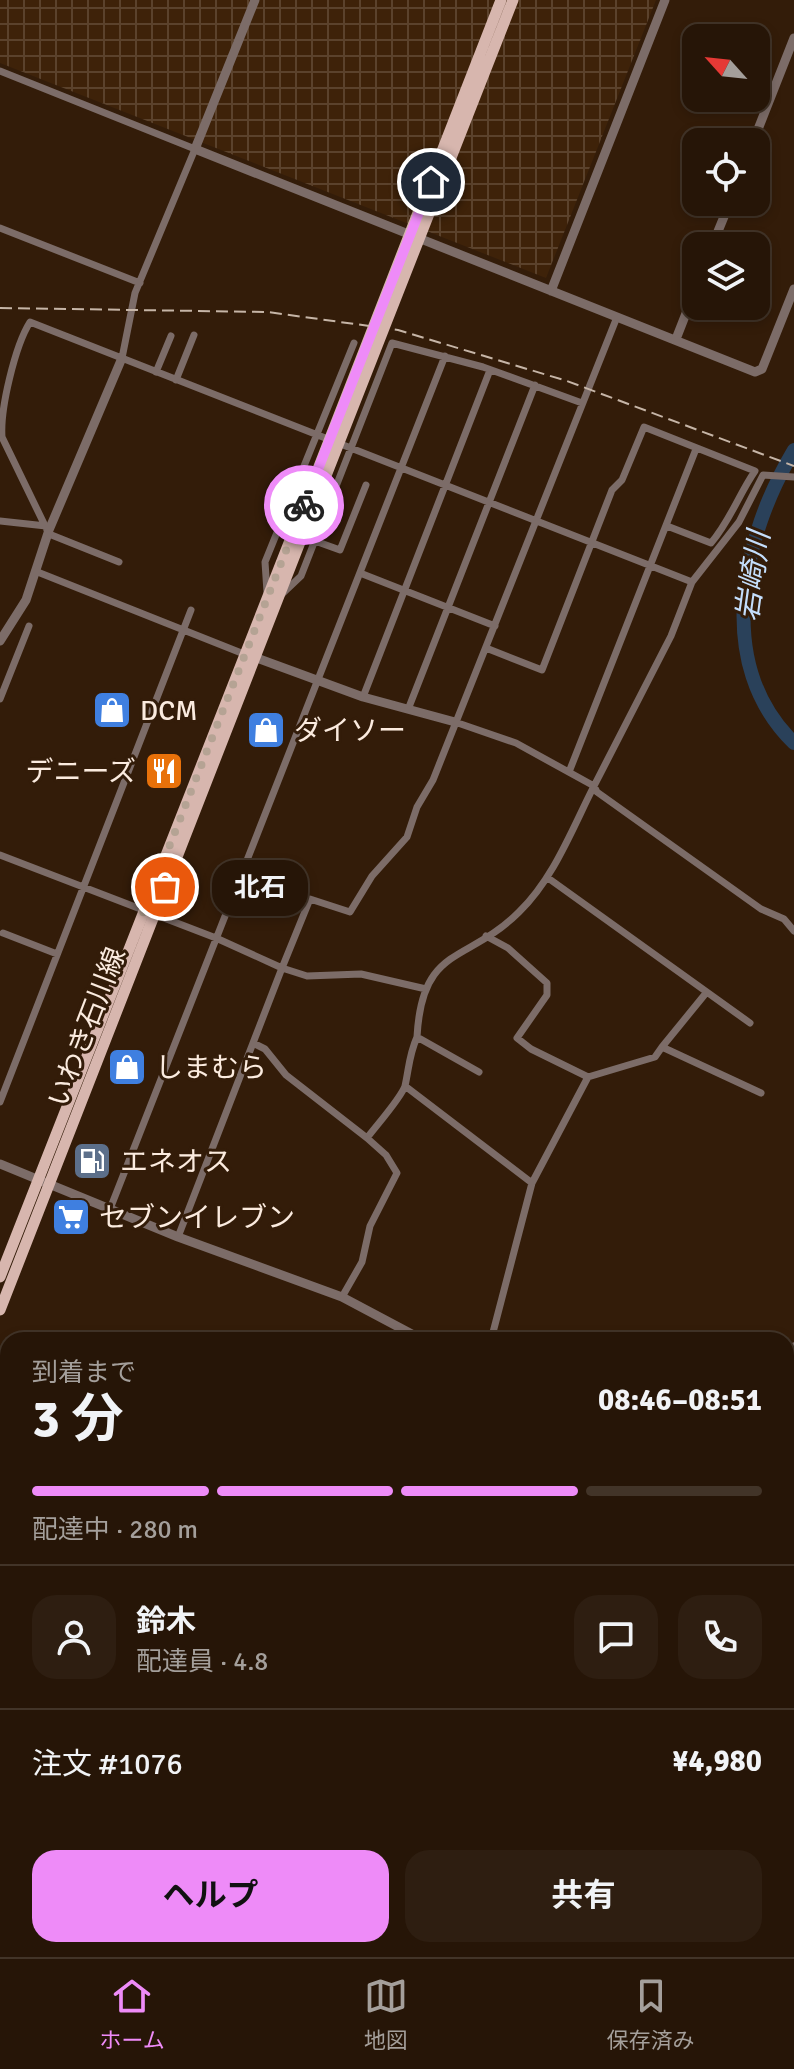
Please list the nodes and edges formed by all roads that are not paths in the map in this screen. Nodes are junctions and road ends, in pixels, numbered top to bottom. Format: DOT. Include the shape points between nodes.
graph roads {
  1 [pos="255,0"];
  2 [pos="501,0"];
  3 [pos="513,0"];
  4 [pos="665,0"];
  5 [pos="794,38"];
  6 [pos="0,71"];
  7 [pos="759,128"];
  8 [pos="195,149"];
  9 [pos="0,228"];
  10 [pos="140,283"];
  11 [pos="794,289"];
  12 [pos="551,291"];
  13 [pos="617,317"];
  14 [pos="683,320"];
  15 [pos="194,335"];
  16 [pos="171,336"];
  17 [pos="676,339"];
  18 [pos="354,343"];
  19 [pos="445,356"];
  20 [pos="122,358"];
  21 [pos="0,360"];
  22 [pos="10,366"];
  23 [pos="490,370"];
  24 [pos="156,372"];
  25 [pos="176,380"];
  26 [pos="535,385"];
  27 [pos="582,403"];
  28 [pos="318,435"];
  29 [pos="351,448"];
  30 [pos="696,449"];
  31 [pos="401,467"];
  32 [pos="794,477"];
  33 [pos="366,485"];
  34 [pos="445,485"];
  35 [pos="316,489"];
  36 [pos="489,502"];
  37 [pos="0,521"];
  38 [pos="537,521"];
  39 [pos="667,526"];
  40 [pos="47,530"];
  41 [pos="315,541"];
  42 [pos="592,542"];
  43 [pos="119,562"];
  44 [pos="652,566"];
  45 [pos="35,571"];
  46 [pos="360,573"];
  47 [pos="692,582"];
  48 [pos="404,590"];
  49 [pos="273,596"];
  50 [pos="448,608"];
  51 [pos="191,610"];
  52 [pos="29,626"];
  53 [pos="495,626"];
  54 [pos="182,631"];
  55 [pos="0,641"];
  56 [pos="486,648"];
  57 [pos="248,656"];
  58 [pos="317,681"];
  59 [pos="363,697"];
  60 [pos="0,699"];
  61 [pos="409,707"];
  62 [pos="455,722"];
  63 [pos="569,772"];
  64 [pos="594,786"];
  65 [pos="0,855"];
  66 [pos="548,878"];
  67 [pos="83,888"];
  68 [pos="148,914"];
  69 [pos="794,931"];
  70 [pos="3,933"];
  71 [pos="486,936"];
  72 [pos="216,938"];
  73 [pos="57,954"];
  74 [pos="286,968"];
  75 [pos="426,989"];
  76 [pos="706,993"];
  77 [pos="750,1023"];
  78 [pos="417,1037"];
  79 [pos="253,1043"];
  80 [pos="662,1047"];
  81 [pos="479,1072"];
  82 [pos="588,1077"];
  83 [pos="405,1086"];
  84 [pos="761,1093"];
  85 [pos="0,1102"];
  86 [pos="367,1138"];
  87 [pos="0,1164"];
  88 [pos="38,1180"];
  89 [pos="532,1183"];
  90 [pos="51,1185"];
  91 [pos="110,1209"];
  92 [pos="178,1237"];
  93 [pos="0,1277"];
  94 [pos="342,1297"];
  95 [pos="0,1310"];
  96 [pos="408,1332"];
  97 [pos="493,1332"];
  1 -- 8 [label="street"];
  2 -- 35 [label="main road, いわき石川線, bridge"];
  3 -- 35 [label="main road, いわき石川線, bridge"];
  4 -- 12 [label="street"];
  5 -- 7 [label="street"];
  6 -- 8 [label="street"];
  8 -- 10 [label="street"];
  8 -- 12 [label="street"];
  9 -- 10 [label="street"];
  10 -- 20 [label="street"];
  11 -- 17 [label="street" via="762,369 755,372"];
  12 -- 13 [label="street"];
  13 -- 17 [label="street"];
  13 -- 27 [label="street"];
  14 -- 17 [label="street"];
  15 -- 25 [label="street"];
  16 -- 24 [label="street"];
  18 -- 28 [label="street"];
  19 -- 23 [label="street"];
  19 -- 29 [label="street" via="392,343"];
  19 -- 31 [label="street"];
  20 -- 22 [label="street" via="30,322"];
  20 -- 24 [label="street"];
  20 -- 40 [label="street"];
  21 -- 22 [label="street"];
  22 -- 40 [label="street" via="0,431"];
  23 -- 26 [label="street"];
  23 -- 34 [label="street"];
  24 -- 25 [label="street"];
  25 -- 28 [label="street"];
  26 -- 27 [label="street"];
  26 -- 36 [label="street"];
  27 -- 38 [label="street"];
  28 -- 29 [label="street"];
  28 -- 49 [label="street" via="265,562"];
  29 -- 31 [label="street"];
  29 -- 41 [label="street"];
  30 -- 39 [label="street"];
  30 -- 39 [label="street" via="755,471 711,543"];
  30 -- 42 [label="street" via="644,427"];
  31 -- 34 [label="street"];
  31 -- 46 [label="street"];
  32 -- 47 [label="street" via="763,475 739,522"];
  33 -- 41 [label="street" via="340,550"];
  34 -- 36 [label="street"];
  34 -- 48 [label="street"];
  35 -- 49 [label="main road, いわき石川線"];
  36 -- 38 [label="street"];
  36 -- 50 [label="street"];
  37 -- 40 [label="street"];
  38 -- 42 [label="street"];
  38 -- 53 [label="street"];
  39 -- 44 [label="street"];
  40 -- 43 [label="street"];
  40 -- 45 [label="street"];
  41 -- 49 [label="street" via="301,576"];
  42 -- 44 [label="street"];
  42 -- 56 [label="street" via="542,670"];
  44 -- 47 [label="street"];
  44 -- 63 [label="street"];
  45 -- 54 [label="street"];
  45 -- 55 [label="street" via="26,600"];
  46 -- 48 [label="street"];
  46 -- 58 [label="street"];
  47 -- 64 [label="street" via="671,636"];
  48 -- 50 [label="street"];
  48 -- 59 [label="street"];
  49 -- 57 [label="main road, いわき石川線"];
  50 -- 53 [label="street"];
  50 -- 61 [label="street"];
  51 -- 54 [label="street"];
  52 -- 60 [label="street"];
  53 -- 56 [label="street"];
  54 -- 57 [label="street"];
  54 -- 67 [label="street"];
  56 -- 62 [label="street"];
  57 -- 58 [label="street"];
  57 -- 68 [label="main road, いわき石川線"];
  58 -- 59 [label="street"];
  58 -- 72 [label="street"];
  59 -- 61 [label="street"];
  61 -- 62 [label="street"];
  62 -- 63 [label="street" via="516,743"];
  62 -- 74 [label="street" via="407,837 372,876 350,912 314,899"];
  63 -- 64 [label="street"];
  64 -- 66 [label="street"];
  64 -- 69 [label="street"];
  65 -- 67 [label="street"];
  66 -- 71 [label="street" via="519,913"];
  66 -- 76 [label="street"];
  67 -- 68 [label="street"];
  67 -- 73 [label="street"];
  68 -- 72 [label="street"];
  68 -- 88 [label="main road, いわき石川線"];
  68 -- 90 [label="main road, いわき石川線"];
  70 -- 73 [label="street"];
  71 -- 75 [label="street" via="439,964"];
  71 -- 82 [label="street" via="547,983 547,995 517,1038"];
  72 -- 74 [label="street"];
  72 -- 91 [label="street"];
  73 -- 85 [label="street"];
  74 -- 75 [label="street" via="307,976 361,974"];
  74 -- 79 [label="street"];
  75 -- 78 [label="street"];
  76 -- 77 [label="street"];
  76 -- 80 [label="street"];
  78 -- 81 [label="street"];
  78 -- 83 [label="street" via="407,1058"];
  79 -- 86 [label="street"];
  79 -- 92 [label="street"];
  80 -- 82 [label="street" via="655,1057"];
  80 -- 84 [label="street"];
  82 -- 89 [label="street"];
  83 -- 86 [label="street"];
  83 -- 89 [label="street"];
  86 -- 94 [label="street" via="397,1173 370,1226 362,1262"];
  87 -- 88 [label="street"];
  88 -- 90 [label="street"];
  88 -- 93 [label="main road, いわき石川線"];
  89 -- 97 [label="street"];
  90 -- 91 [label="street"];
  90 -- 95 [label="main road, いわき石川線"];
  91 -- 92 [label="street"];
  92 -- 94 [label="street"];
  94 -- 96 [label="street"];
}
